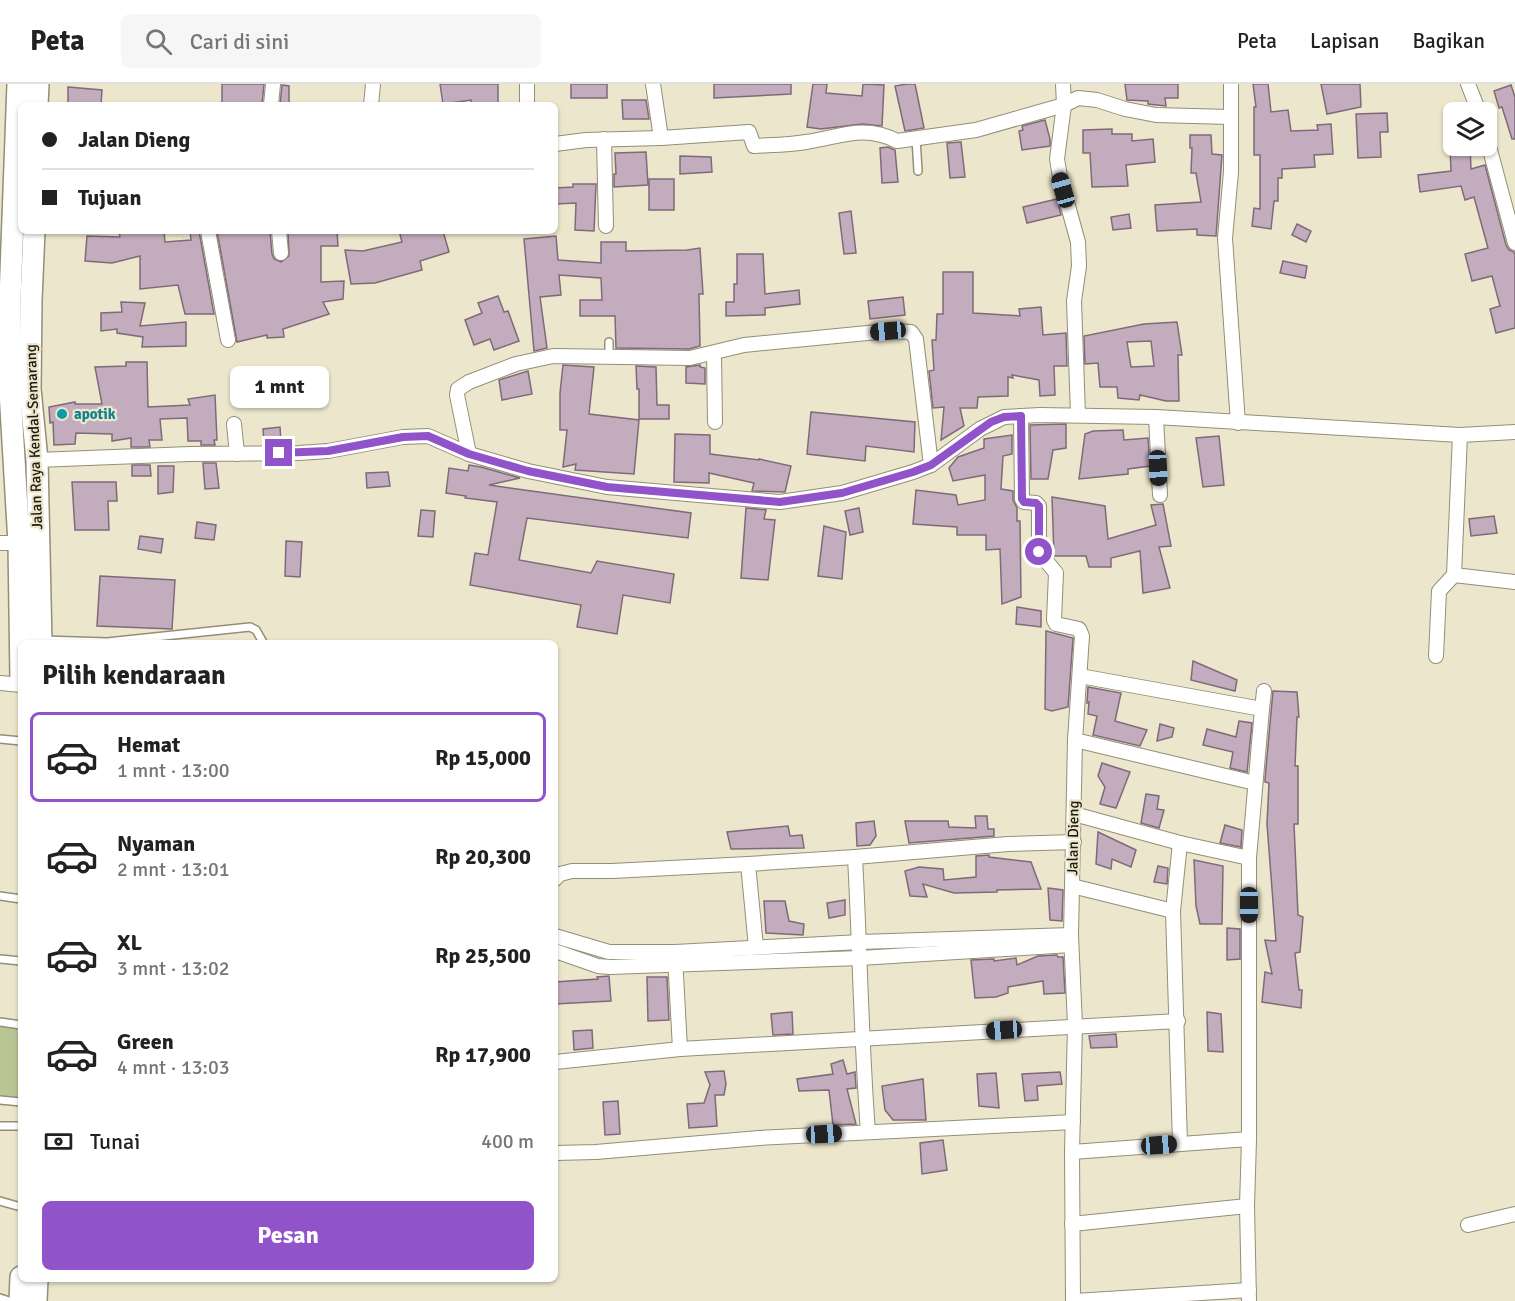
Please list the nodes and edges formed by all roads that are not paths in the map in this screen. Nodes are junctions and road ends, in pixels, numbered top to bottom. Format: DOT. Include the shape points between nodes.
graph roads {
  1 [pos="18,84"];
  2 [pos="38,84"];
  3 [pos="273,84"];
  4 [pos="373,84"];
  5 [pos="527,84"];
  6 [pos="653,84"];
  7 [pos="1062,84"];
  8 [pos="1231,84"];
  9 [pos="1468,84"];
  10 [pos="37,102"];
  11 [pos="271,102"];
  12 [pos="371,102"];
  13 [pos="527,102"];
  14 [pos="1475,102"];
  15 [pos="1064,105"];
  16 [pos="1230,117"];
  17 [pos="661,138"];
  18 [pos="916,138"];
  19 [pos="604,139"];
  20 [pos="558,144"];
  21 [pos="1492,156"];
  22 [pos="918,171"];
  23 [pos="606,226"];
  24 [pos="33,234"];
  25 [pos="209,234"];
  26 [pos="279,234"];
  27 [pos="1515,243"];
  28 [pos="281,253"];
  29 [pos="13,340"];
  30 [pos="228,340"];
  31 [pos="609,342"];
  32 [pos="714,354"];
  33 [pos="609,358"];
  34 [pos="20,390"];
  35 [pos="1021,416"];
  36 [pos="1078,416"];
  37 [pos="1156,417"];
  38 [pos="715,422"];
  39 [pos="1238,423"];
  40 [pos="234,424"];
  41 [pos="1515,432"];
  42 [pos="1460,435"];
  43 [pos="237,454"];
  44 [pos="469,454"];
  45 [pos="37,460"];
  46 [pos="931,465"];
  47 [pos="1160,495"];
  48 [pos="10,543"];
  49 [pos="1454,575"];
  50 [pos="1515,582"];
  51 [pos="41,640"];
  52 [pos="126,640"];
  53 [pos="261,640"];
  54 [pos="18,643"];
  55 [pos="1436,656"];
  56 [pos="1080,676"];
  57 [pos="0,683"];
  58 [pos="18,686"];
  59 [pos="1264,691"];
  60 [pos="1262,709"];
  61 [pos="0,739"];
  62 [pos="1075,740"];
  63 [pos="18,741"];
  64 [pos="1255,783"];
  65 [pos="1074,814"];
  66 [pos="1074,842"];
  67 [pos="1179,843"];
  68 [pos="855,857"];
  69 [pos="1249,858"];
  70 [pos="748,864"];
  71 [pos="558,876"];
  72 [pos="1072,886"];
  73 [pos="0,896"];
  74 [pos="18,898"];
  75 [pos="1173,911"];
  76 [pos="558,937"];
  77 [pos="1071,940"];
  78 [pos="860,942"];
  79 [pos="756,947"];
  80 [pos="558,952"];
  81 [pos="609,952"];
  82 [pos="675,958"];
  83 [pos="861,958"];
  84 [pos="0,959"];
  85 [pos="18,961"];
  86 [pos="610,967"];
  87 [pos="1178,1021"];
  88 [pos="0,1022"];
  89 [pos="18,1025"];
  90 [pos="1075,1025"];
  91 [pos="863,1039"];
  92 [pos="680,1049"];
  93 [pos="558,1062"];
  94 [pos="0,1100"];
  95 [pos="18,1102"];
  96 [pos="1073,1122"];
  97 [pos="0,1126"];
  98 [pos="18,1126"];
  99 [pos="867,1132"];
  100 [pos="1249,1139"];
  101 [pos="1180,1144"];
  102 [pos="1072,1152"];
  103 [pos="558,1153"];
  104 [pos="0,1201"];
  105 [pos="18,1206"];
  106 [pos="1247,1206"];
  107 [pos="1515,1214"];
  108 [pos="1072,1224"];
  109 [pos="1468,1225"];
  110 [pos="21,1282"];
  111 [pos="37,1282"];
  112 [pos="1249,1295"];
  113 [pos="0,1298"];
  114 [pos="9,1301"];
  115 [pos="20,1301"];
  116 [pos="36,1301"];
  117 [pos="1074,1301"];
  1 -- 29 [label="highway, Jalan Raya Kendal-Semarang" via="10,299"];
  2 -- 10 [label="highway"];
  3 -- 11 [label="street"];
  4 -- 12 [label="street"];
  5 -- 13 [label="street"];
  6 -- 17 [label="street"];
  7 -- 15 [label="street"];
  8 -- 16 [label="street"];
  9 -- 14 [label="street"];
  15 -- 16 [label="street" via="1078,98 1156,115"];
  15 -- 18 [label="street" via="976,130"];
  15 -- 36 [label="street" via="1057,159 1078,242 1074,301"];
  16 -- 39 [label="street" via="1231,172 1225,251"];
  17 -- 18 [label="street" via="749,132 754,146 807,142 855,132 886,135 897,141"];
  17 -- 19 [label="street"];
  18 -- 22 [label="lane"];
  19 -- 20 [label="street"];
  19 -- 23 [label="street"];
  21 -- 27 [label="street"];
  24 -- 29 [label="highway, Jalan Raya Kendal-Semarang"];
  25 -- 30 [label="street"];
  26 -- 28 [label="street"];
  29 -- 34 [label="highway, Jalan Raya Kendal-Semarang"];
  31 -- 33 [label="lane"];
  32 -- 33 [label="street" via="690,358"];
  32 -- 38 [label="street"];
  32 -- 46 [label="street" via="744,345 859,333 913,333"];
  33 -- 44 [label="street" via="532,359 462,386 457,395"];
  34 -- 45 [label="highway, Jalan Raya Kendal-Semarang"];
  34 -- 48 [label="highway, Jalan Raya Kendal-Semarang"];
  35 -- 36 [label="street"];
  35 -- 46 [label="street" via="991,422"];
  35 -- 56 [label="street" via="1022,499 1039,506 1039,552 1056,573 1054,620 1081,633"];
  36 -- 37 [label="street"];
  37 -- 39 [label="street"];
  37 -- 47 [label="street"];
  39 -- 42 [label="street"];
  40 -- 43 [label="street"];
  41 -- 42 [label="street"];
  42 -- 49 [label="street"];
  43 -- 44 [label="street" via="328,451 428,436"];
  43 -- 45 [label="street"];
  44 -- 46 [label="street" via="607,487 780,502 842,493"];
  45 -- 51 [label="highway, Jalan Raya Kendal-Semarang"];
  48 -- 54 [label="highway, Jalan Raya Kendal-Semarang"];
  49 -- 50 [label="street"];
  49 -- 55 [label="street" via="1439,591"];
  52 -- 53 [label="lane" via="250,627"];
  56 -- 60 [label="street"];
  56 -- 62 [label="street, Jalan Dieng"];
  57 -- 58 [label="street"];
  59 -- 60 [label="street"];
  60 -- 64 [label="street"];
  61 -- 63 [label="lane"];
  62 -- 64 [label="street"];
  62 -- 65 [label="street, Jalan Dieng"];
  64 -- 69 [label="street"];
  65 -- 66 [label="street, Jalan Dieng"];
  65 -- 67 [label="street"];
  66 -- 68 [label="street"];
  66 -- 72 [label="street, Jalan Dieng"];
  67 -- 69 [label="street"];
  67 -- 75 [label="street"];
  68 -- 70 [label="street"];
  68 -- 78 [label="street"];
  69 -- 100 [label="street"];
  70 -- 71 [label="street" via="572,871"];
  70 -- 79 [label="street"];
  72 -- 75 [label="street"];
  72 -- 77 [label="street, Jalan Dieng"];
  73 -- 74 [label="lane"];
  75 -- 87 [label="street"];
  76 -- 81 [label="street"];
  77 -- 78 [label="street"];
  77 -- 83 [label="street"];
  77 -- 90 [label="street, Jalan Dieng"];
  78 -- 79 [label="street"];
  78 -- 83 [label="street"];
  79 -- 82 [label="street"];
  80 -- 86 [label="street"];
  81 -- 82 [label="street"];
  81 -- 86 [label="street"];
  82 -- 83 [label="street"];
  82 -- 86 [label="street"];
  82 -- 92 [label="street"];
  83 -- 91 [label="street"];
  84 -- 85 [label="lane"];
  87 -- 90 [label="street"];
  87 -- 101 [label="street"];
  88 -- 89 [label="lane"];
  90 -- 91 [label="street"];
  90 -- 96 [label="street, Jalan Dieng"];
  91 -- 92 [label="street"];
  91 -- 99 [label="street"];
  92 -- 93 [label="street"];
  94 -- 95 [label="lane"];
  96 -- 99 [label="street"];
  96 -- 102 [label="street, Jalan Dieng"];
  97 -- 98 [label="lane"];
  99 -- 103 [label="street"];
  100 -- 101 [label="street"];
  100 -- 106 [label="street"];
  101 -- 102 [label="street"];
  102 -- 108 [label="street, Jalan Dieng"];
  104 -- 105 [label="lane"];
  106 -- 108 [label="street"];
  106 -- 112 [label="street"];
  107 -- 109 [label="street"];
  108 -- 117 [label="street, Jalan Dieng"];
  110 -- 115 [label="highway"];
  111 -- 116 [label="highway"];
  112 -- 117 [label="street"];
  113 -- 114 [label="lane"];
}
